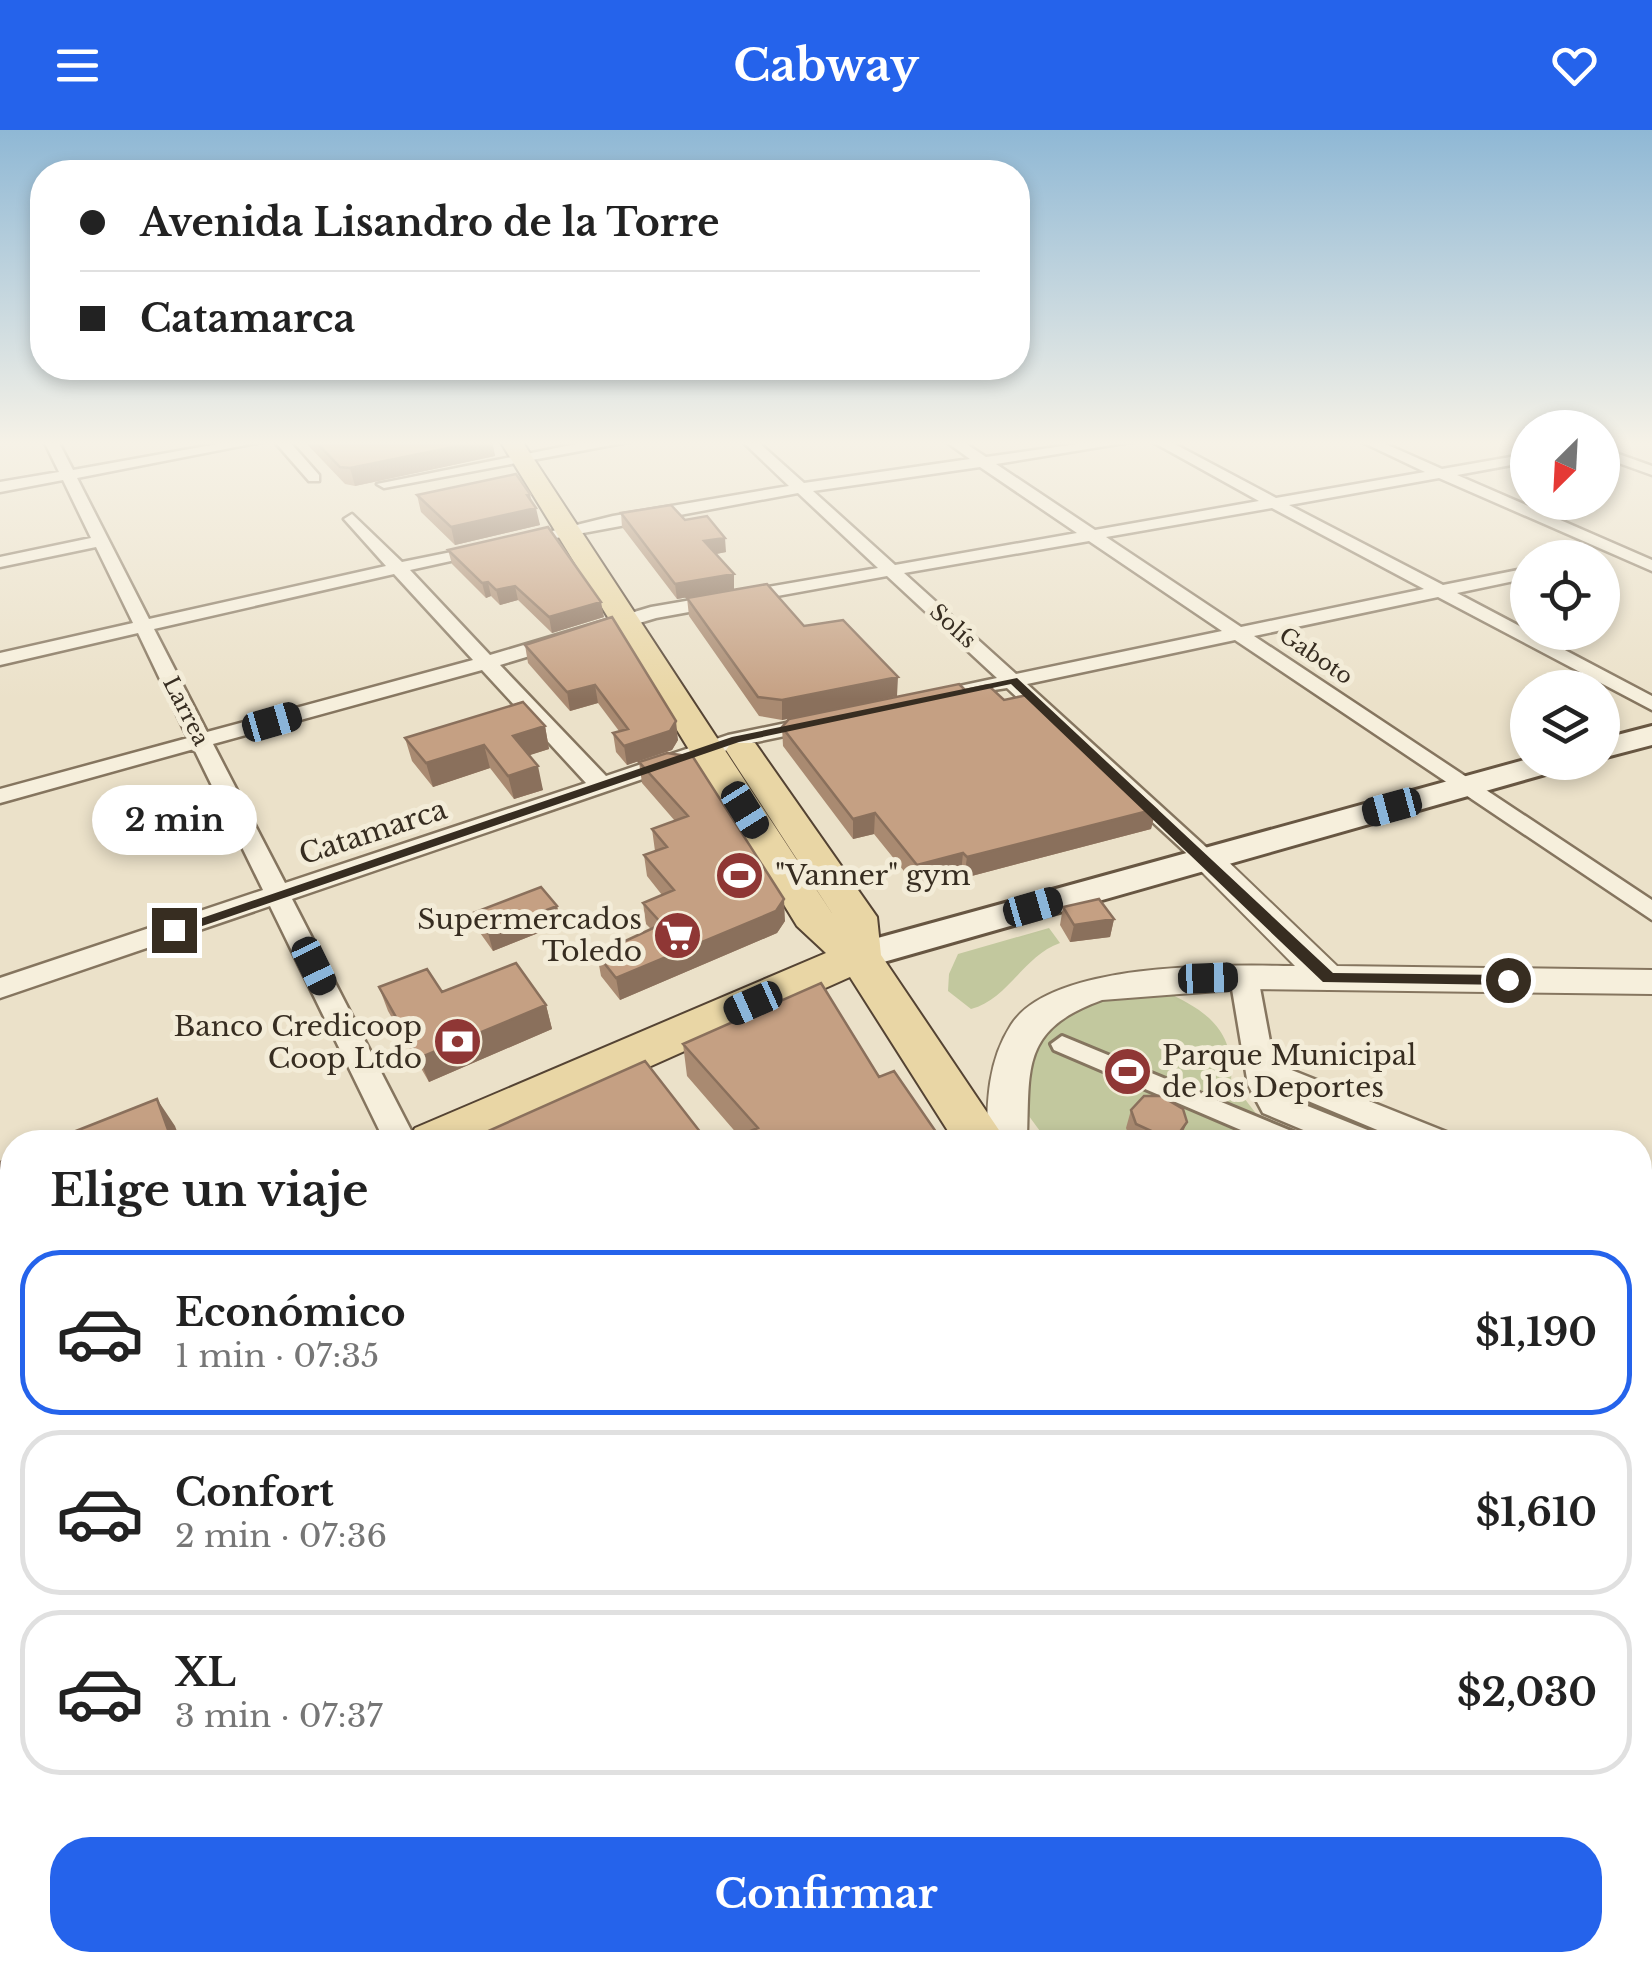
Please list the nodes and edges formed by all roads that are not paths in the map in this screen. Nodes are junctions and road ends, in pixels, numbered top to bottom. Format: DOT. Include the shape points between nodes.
graph roads {
  1 [pos="94,527"];
  2 [pos="359,527"];
  3 [pos="578,527"];
  4 [pos="844,527"];
  5 [pos="1081,527"];
  6 [pos="1133,527"];
  7 [pos="1319,527"];
  8 [pos="1563,527"];
  9 [pos="1091,534"];
  10 [pos="102,542"];
  11 [pos="1652,547"];
  12 [pos="1622,553"];
  13 [pos="0,562"];
  14 [pos="1652,566"];
  15 [pos="395,568"];
  16 [pos="890,569"];
  17 [pos="1510,577"];
  18 [pos="1440,591"];
  19 [pos="638,619"];
  20 [pos="144,626"];
  21 [pos="1238,633"];
  22 [pos="0,659"];
  23 [pos="484,662"];
  24 [pos="1014,680"];
  25 [pos="921,700"];
  26 [pos="1652,704"];
  27 [pos="847,716"];
  28 [pos="1652,735"];
  29 [pos="201,742"];
  30 [pos="1620,743"];
  31 [pos="722,746"];
  32 [pos="1510,774"];
  33 [pos="1466,786"];
  34 [pos="603,788"];
  35 [pos="0,796"];
  36 [pos="1206,858"];
  37 [pos="278,896"];
  38 [pos="1652,912"];
  39 [pos="859,956"];
  40 [pos="1244,977"];
  41 [pos="1329,978"];
  42 [pos="1652,982"];
  43 [pos="0,988"];
  44 [pos="1062,1044"];
  45 [pos="1260,1069"];
  46 [pos="396,1130"];
  47 [pos="460,1130"];
  48 [pos="974,1130"];
  49 [pos="1007,1130"];
  50 [pos="1264,1130"];
  51 [pos="1336,1130"];
  52 [pos="1409,1130"];
  1 -- 10 [label="street, Larrea"];
  2 -- 15 [label="street"];
  3 -- 15 [label="street"];
  3 -- 19 [label="main road"];
  4 -- 16 [label="street, Solís"];
  5 -- 9 [label="street, Gaboto"];
  6 -- 9 [label="street"];
  7 -- 18 [label="street"];
  8 -- 12 [label="street"];
  9 -- 16 [label="street"];
  9 -- 21 [label="street, Gaboto"];
  10 -- 13 [label="street"];
  10 -- 20 [label="street, Larrea"];
  11 -- 12 [label="street"];
  12 -- 14 [label="street"];
  15 -- 20 [label="street"];
  15 -- 23 [label="street"];
  16 -- 19 [label="street"];
  16 -- 24 [label="street, Solís"];
  17 -- 18 [label="street"];
  18 -- 21 [label="street"];
  18 -- 26 [label="street"];
  19 -- 23 [label="street"];
  19 -- 31 [label="main road"];
  20 -- 22 [label="street"];
  20 -- 29 [label="street, Larrea"];
  21 -- 24 [label="street"];
  21 -- 33 [label="street, Gaboto"];
  23 -- 29 [label="street"];
  23 -- 34 [label="street"];
  24 -- 25 [label="street"];
  24 -- 36 [label="street, Solís"];
  27 -- 31 [label="street, Catamarca"];
  28 -- 30 [label="main road"];
  29 -- 35 [label="street"];
  29 -- 37 [label="street, Larrea"];
  31 -- 34 [label="street, Catamarca"];
  31 -- 39 [label="main road" via="818,926"];
  32 -- 33 [label="main road"];
  33 -- 36 [label="main road"];
  33 -- 38 [label="street, Gaboto"];
  34 -- 37 [label="street, Catamarca"];
  36 -- 39 [label="main road"];
  36 -- 41 [label="street, Solís"];
  37 -- 43 [label="street, Catamarca"];
  37 -- 46 [label="street, Larrea"];
  39 -- 47 [label="main road"];
  39 -- 48 [label="main road"];
  40 -- 41 [label="street"];
  40 -- 45 [label="street"];
  40 -- 49 [label="street" via="1135,982 1068,999 1027,1029 1009,1069"];
  41 -- 42 [label="street"];
  44 -- 50 [label="street"];
  45 -- 51 [label="street" via="1274,1104"];
  45 -- 52 [label="street"];
}
